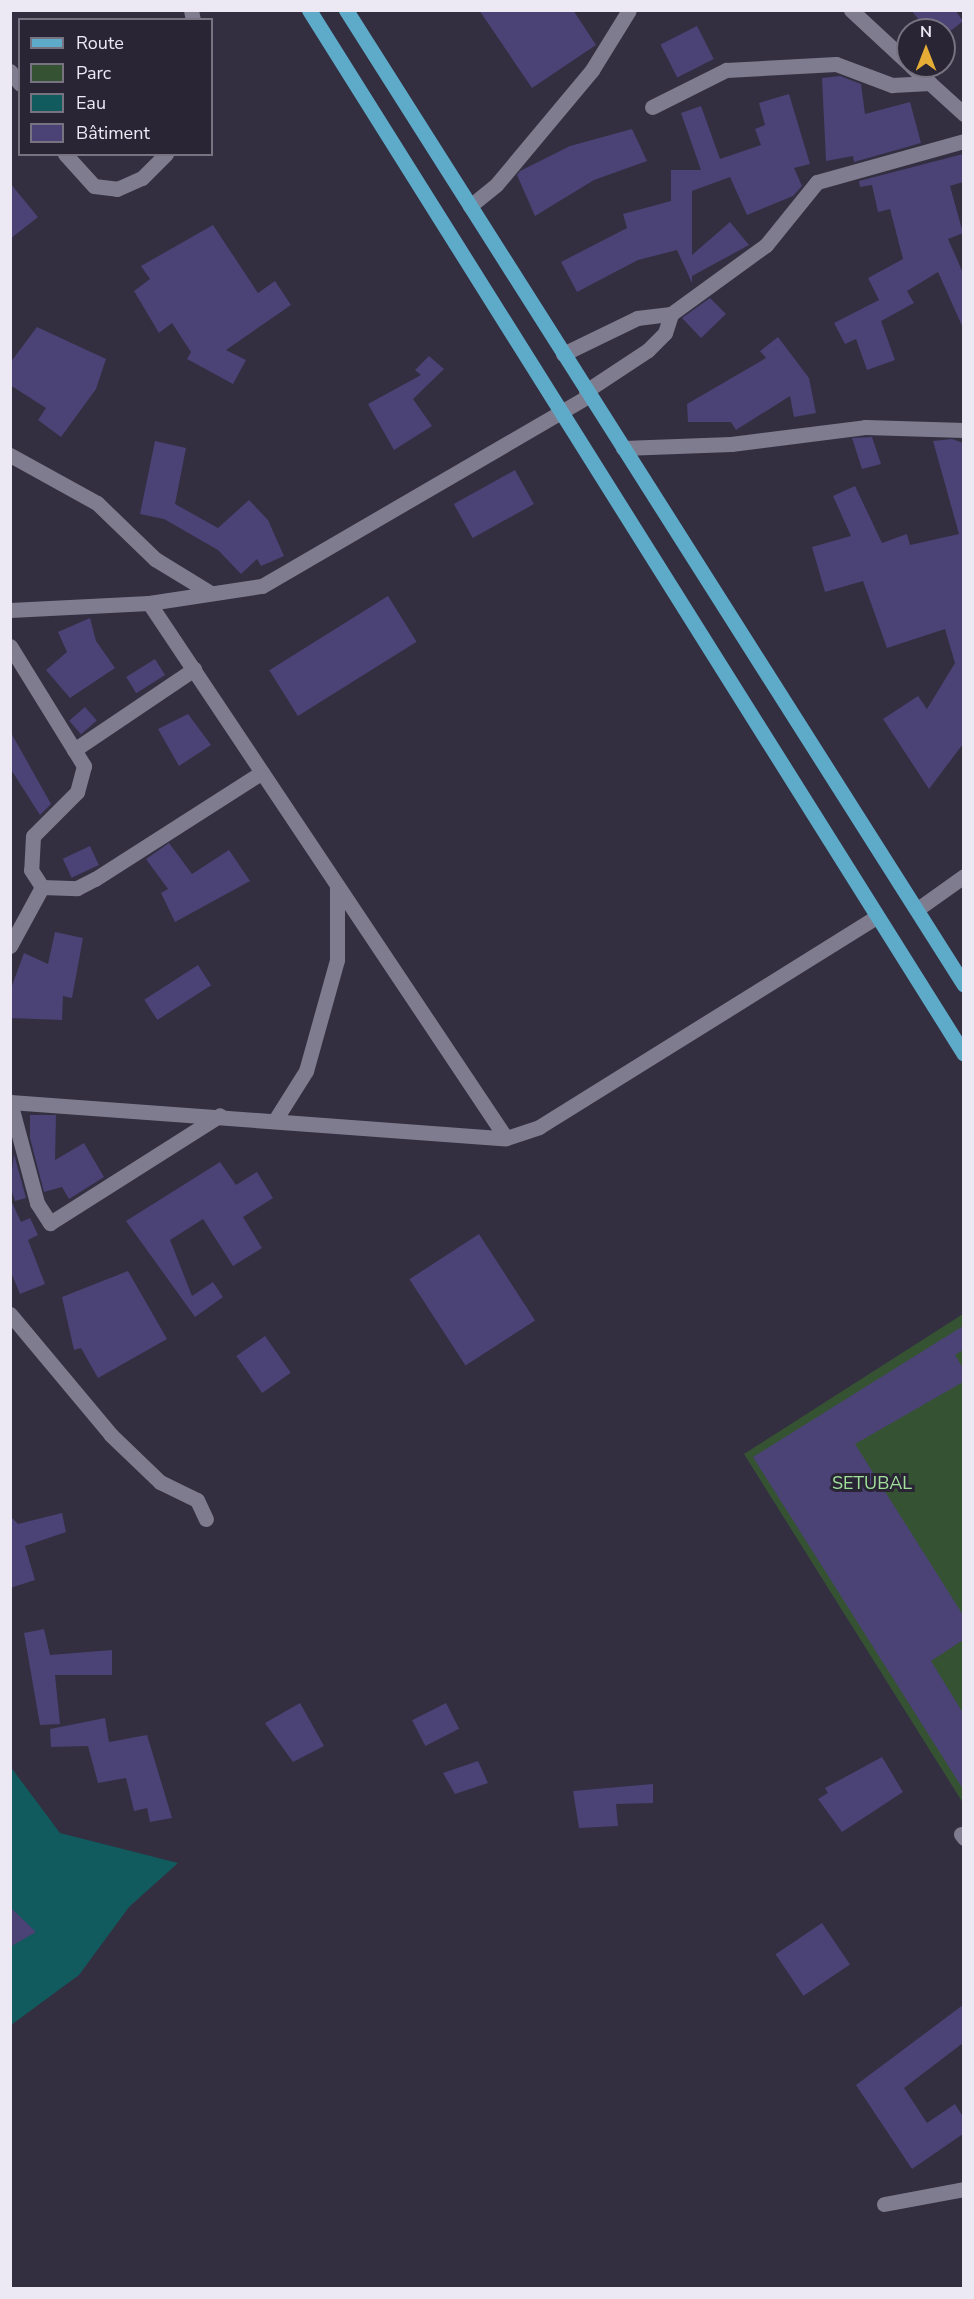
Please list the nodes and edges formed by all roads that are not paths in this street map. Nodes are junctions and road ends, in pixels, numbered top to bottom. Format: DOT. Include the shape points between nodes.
graph roads {
  1 [pos="309,10"];
  2 [pos="346,10"];
  3 [pos="629,10"];
  4 [pos="851,10"];
  5 [pos="896,53"];
  6 [pos="924,78"];
  7 [pos="930,83"];
  8 [pos="652,107"];
  9 [pos="963,114"];
  10 [pos="963,141"];
  11 [pos="66,156"];
  12 [pos="164,156"];
  13 [pos="470,206"];
  14 [pos="671,314"];
  15 [pos="563,354"];
  16 [pos="588,393"];
  17 [pos="561,413"];
  18 [pos="963,430"];
  19 [pos="623,448"];
  20 [pos="10,455"];
  21 [pos="209,592"];
  22 [pos="149,603"];
  23 [pos="10,610"];
  24 [pos="10,646"];
  25 [pos="194,669"];
  26 [pos="74,750"];
  27 [pos="262,772"];
  28 [pos="963,876"];
  29 [pos="336,883"];
  30 [pos="42,887"];
  31 [pos="919,908"];
  32 [pos="875,918"];
  33 [pos="10,946"];
  34 [pos="963,985"];
  35 [pos="963,1054"];
  36 [pos="10,1102"];
  37 [pos="220,1115"];
  38 [pos="277,1117"];
  39 [pos="506,1138"];
  40 [pos="10,1314"];
  41 [pos="206,1519"];
  42 [pos="963,2189"];
  43 [pos="884,2204"];
  1 -- 17 [label="main road"];
  2 -- 13 [label="main road"];
  3 -- 13 [label="street" via="592,70 496,185"];
  4 -- 5 [label="street"];
  6 -- 7 [label="street"];
  7 -- 8 [label="street" via="892,85 836,64 726,70"];
  7 -- 9 [label="street"];
  10 -- 14 [label="street" via="817,182 766,245"];
  11 -- 12 [label="street" via="94,186 117,189 142,178"];
  13 -- 15 [label="main road"];
  14 -- 15 [label="street" via="637,318"];
  14 -- 16 [label="street" via="665,333 648,350"];
  15 -- 16 [label="main road"];
  16 -- 17 [label="street"];
  16 -- 19 [label="main road"];
  17 -- 21 [label="street" via="524,429 287,574 262,586"];
  17 -- 32 [label="main road"];
  18 -- 19 [label="street" via="865,427 731,444"];
  19 -- 31 [label="main road"];
  20 -- 21 [label="street" via="96,503 156,559"];
  21 -- 22 [label="street"];
  22 -- 23 [label="street"];
  22 -- 25 [label="street"];
  24 -- 26 [label="street"];
  25 -- 26 [label="street"];
  25 -- 27 [label="street"];
  26 -- 30 [label="street" via="84,779 33,836 31,870"];
  27 -- 29 [label="street"];
  27 -- 30 [label="street" via="95,879 77,888"];
  28 -- 31 [label="street"];
  29 -- 38 [label="street" via="337,960 306,1071"];
  29 -- 39 [label="street"];
  30 -- 33 [label="street"];
  31 -- 34 [label="main road"];
  32 -- 35 [label="main road"];
  32 -- 39 [label="street" via="539,1127"];
  36 -- 37 [label="street"];
  36 -- 37 [label="street" via="39,1210 50,1223"];
  37 -- 38 [label="street"];
  38 -- 39 [label="street"];
  40 -- 41 [label="street" via="111,1435 160,1482 197,1500"];
  42 -- 43 [label="street"];
}
